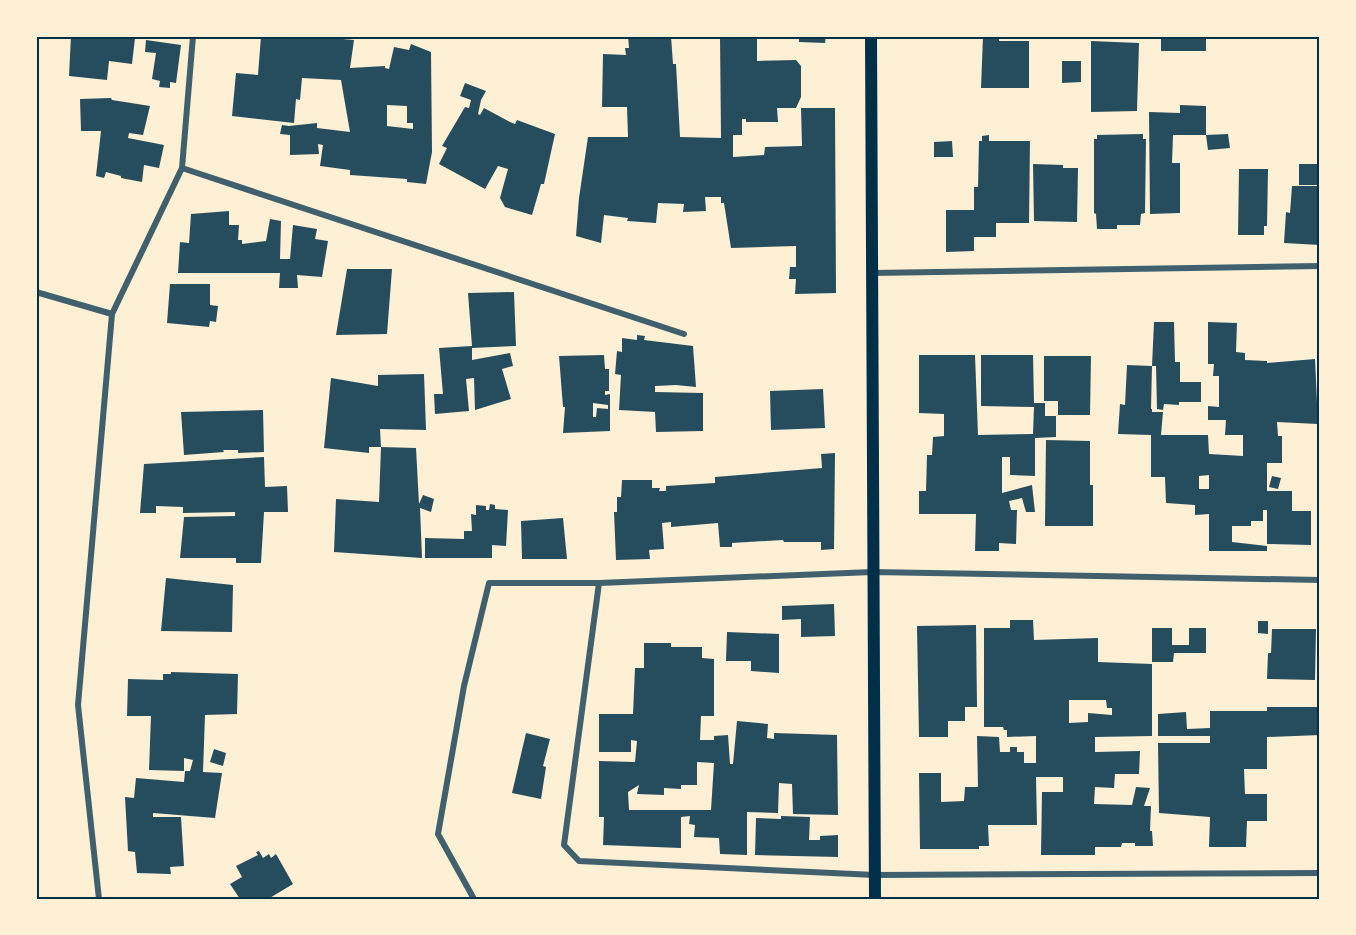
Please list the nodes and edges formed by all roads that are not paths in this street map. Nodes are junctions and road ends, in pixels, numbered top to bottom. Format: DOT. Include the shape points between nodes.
graph roads {
  1 [pos="193,36"];
  2 [pos="871,36"];
  3 [pos="182,168"];
  4 [pos="1320,266"];
  5 [pos="871,273"];
  6 [pos="36,292"];
  7 [pos="112,314"];
  8 [pos="684,334"];
  9 [pos="872,572"];
  10 [pos="1320,580"];
  11 [pos="599,583"];
  12 [pos="1320,873"];
  13 [pos="875,875"];
  14 [pos="99,899"];
  15 [pos="474,899"];
  16 [pos="875,899"];
  1 -- 3 [label="street"];
  2 -- 5 [label="main road"];
  3 -- 7 [label="street"];
  3 -- 8 [label="street"];
  4 -- 5 [label="street"];
  5 -- 9 [label="main road"];
  6 -- 7 [label="street"];
  7 -- 14 [label="street" via="78,705"];
  9 -- 10 [label="street"];
  9 -- 11 [label="street"];
  9 -- 13 [label="main road"];
  11 -- 13 [label="street" via="564,845 579,861"];
  11 -- 15 [label="street" via="489,583 464,686 438,834"];
  12 -- 13 [label="street"];
  13 -- 16 [label="main road"];
}
